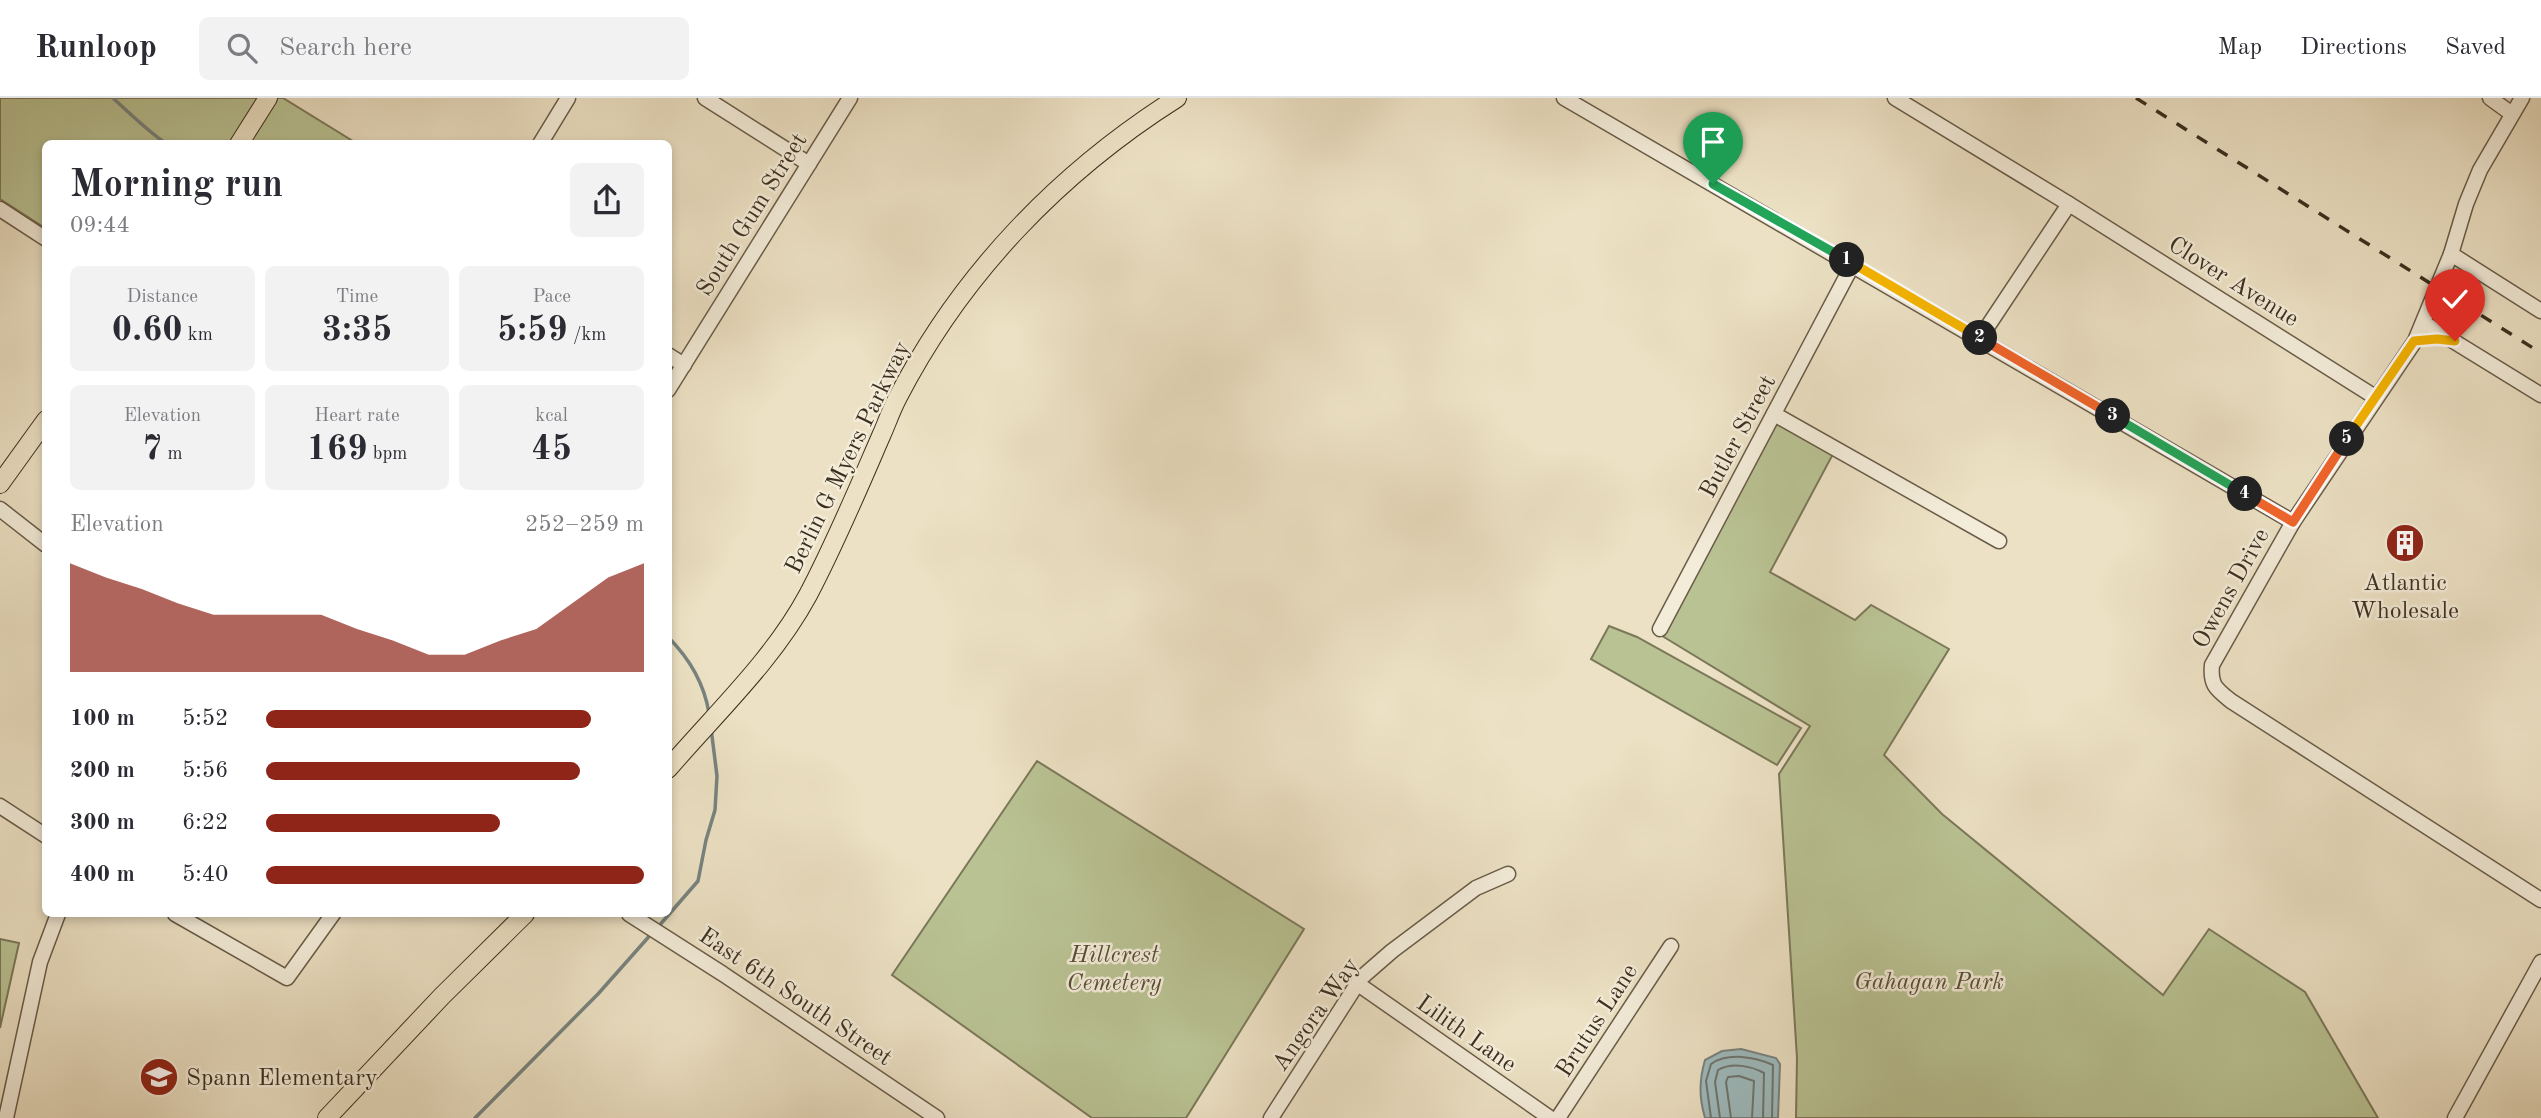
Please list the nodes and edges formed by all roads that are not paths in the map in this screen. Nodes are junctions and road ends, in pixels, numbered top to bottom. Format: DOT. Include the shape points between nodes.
graph roads {
  1 [pos="268,98"];
  2 [pos="568,98"];
  3 [pos="705,98"];
  4 [pos="850,98"];
  5 [pos="1177,98"];
  6 [pos="1895,98"];
  7 [pos="2490,98"];
  8 [pos="2522,98"];
  9 [pos="1571,100"];
  10 [pos="2512,114"];
  11 [pos="242,140"];
  12 [pos="542,140"];
  13 [pos="809,164"];
  14 [pos="2069,204"];
  15 [pos="0,209"];
  16 [pos="42,236"];
  17 [pos="2451,254"];
  18 [pos="1853,264"];
  19 [pos="2541,312"];
  20 [pos="2424,323"];
  21 [pos="1980,338"];
  22 [pos="2414,341"];
  23 [pos="2455,341"];
  24 [pos="672,358"];
  25 [pos="684,365"];
  26 [pos="672,384"];
  27 [pos="2541,395"];
  28 [pos="2375,397"];
  29 [pos="1774,414"];
  30 [pos="42,426"];
  31 [pos="0,484"];
  32 [pos="0,509"];
  33 [pos="2293,522"];
  34 [pos="1999,541"];
  35 [pos="42,542"];
  36 [pos="1660,629"];
  37 [pos="672,764"];
  38 [pos="0,806"];
  39 [pos="42,833"];
  40 [pos="1508,874"];
  41 [pos="2541,900"];
  42 [pos="57,917"];
  43 [pos="180,917"];
  44 [pos="331,917"];
  45 [pos="522,917"];
  46 [pos="635,917"];
  47 [pos="1671,946"];
  48 [pos="2541,962"];
  49 [pos="1358,984"];
  50 [pos="6,1118"];
  51 [pos="327,1118"];
  52 [pos="936,1118"];
  53 [pos="1271,1118"];
  54 [pos="1550,1118"];
  55 [pos="1558,1118"];
  56 [pos="2455,1118"];
  1 -- 11 [label="main road"];
  2 -- 12 [label="street"];
  3 -- 13 [label="street"];
  4 -- 13 [label="street, South Gum Street"];
  5 -- 37 [label="main road, Berlin G Myers Parkway" via="1064,183 992,256 956,302 896,400 807,597 731,701"];
  6 -- 14 [label="street, Clover Avenue"];
  7 -- 10 [label="street"];
  8 -- 10 [label="street, Owens Drive"];
  9 -- 18 [label="street"];
  10 -- 17 [label="street, Owens Drive" via="2480,170"];
  13 -- 25 [label="street, South Gum Street"];
  14 -- 21 [label="street"];
  14 -- 28 [label="street, Clover Avenue"];
  15 -- 16 [label="street"];
  17 -- 19 [label="street"];
  17 -- 20 [label="street, Owens Drive"];
  18 -- 21 [label="street"];
  18 -- 29 [label="street, Butler Street"];
  20 -- 22 [label="street, Owens Drive"];
  20 -- 23 [label="street"];
  21 -- 33 [label="street"];
  22 -- 23 [label="street"];
  22 -- 28 [label="street, Owens Drive"];
  23 -- 27 [label="street"];
  24 -- 25 [label="street"];
  25 -- 26 [label="street, South Gum Street"];
  28 -- 33 [label="street, Owens Drive"];
  29 -- 34 [label="street"];
  29 -- 36 [label="street, Butler Street"];
  30 -- 31 [label="main road"];
  32 -- 35 [label="street"];
  33 -- 41 [label="street, Owens Drive" via="2212,665 2211,679 2217,690"];
  38 -- 39 [label="street"];
  40 -- 49 [label="street, Angora Way" via="1476,888 1392,951"];
  42 -- 50 [label="street" via="40,962"];
  43 -- 44 [label="street" via="287,978"];
  45 -- 51 [label="main road"];
  46 -- 52 [label="street, East 6th South Street"];
  47 -- 55 [label="street, Brutus Lane"];
  48 -- 56 [label="street"];
  49 -- 53 [label="street, Angora Way"];
  49 -- 54 [label="street, Lilith Lane"];
}
